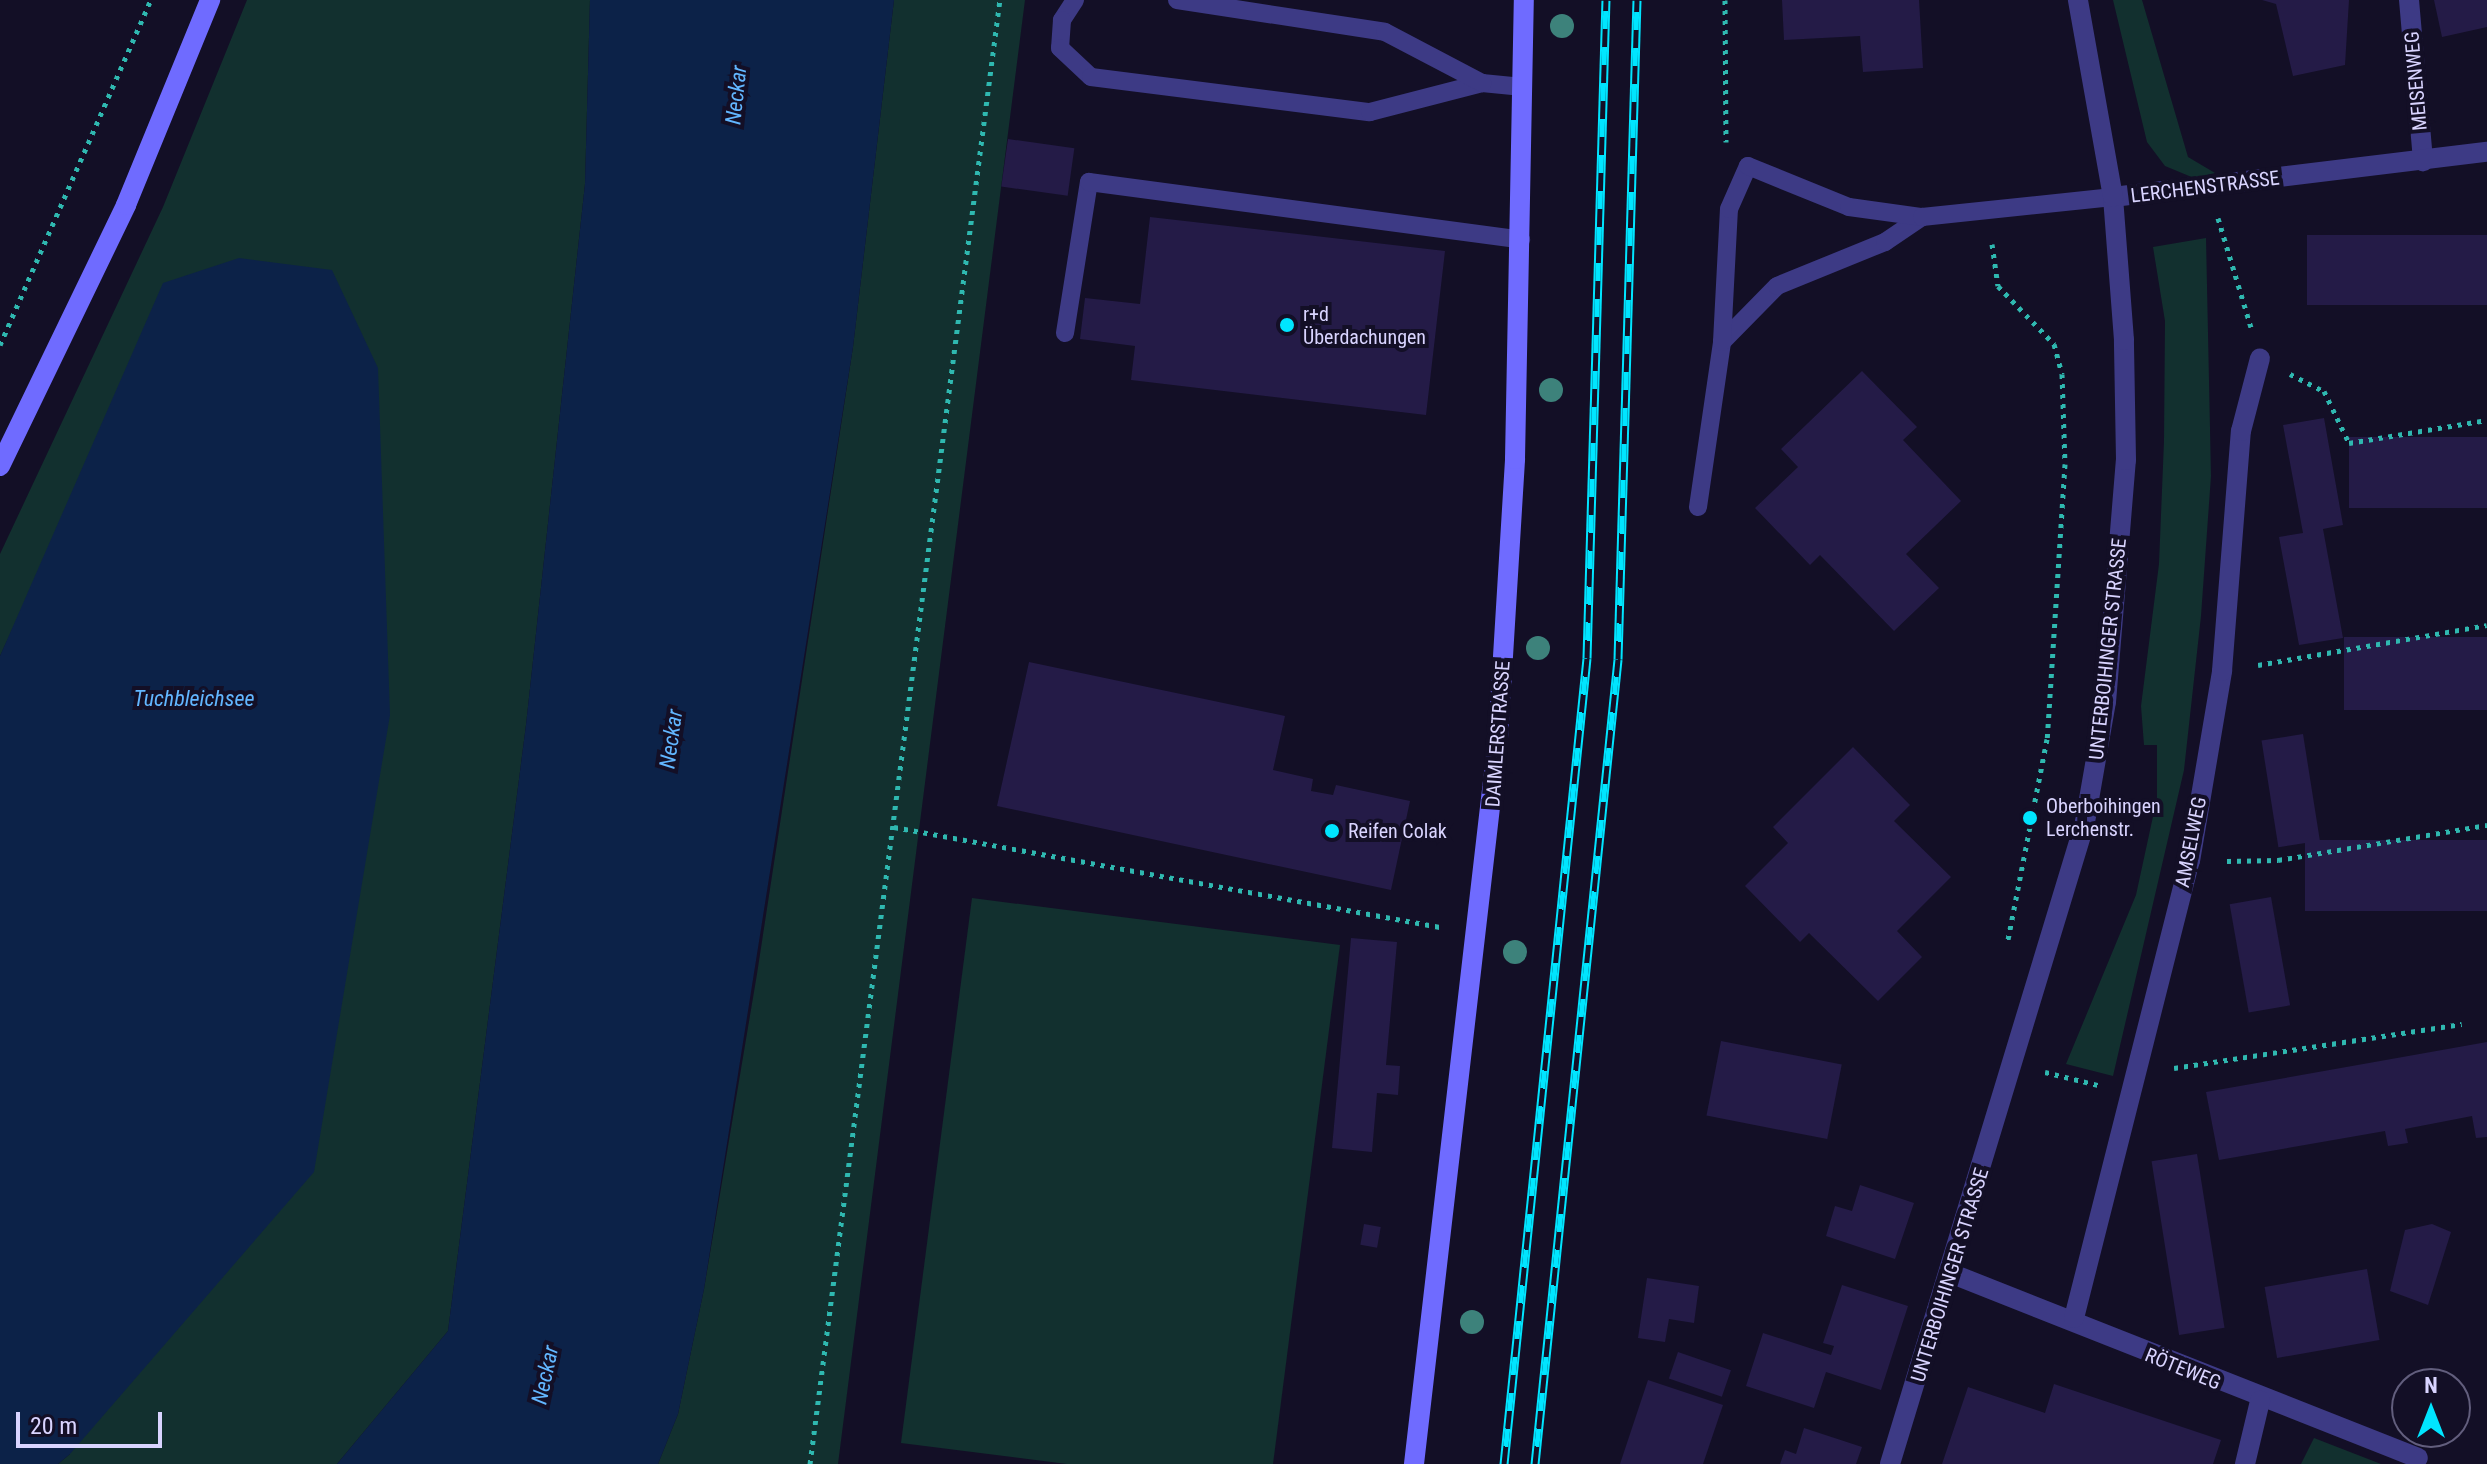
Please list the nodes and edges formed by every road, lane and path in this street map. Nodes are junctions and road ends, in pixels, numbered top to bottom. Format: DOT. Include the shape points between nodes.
graph roads {
  1 [pos="151,0"];
  2 [pos="210,0"];
  3 [pos="1000,0"];
  4 [pos="1075,0"];
  5 [pos="1177,0"];
  6 [pos="1524,0"];
  7 [pos="1725,0"];
  8 [pos="2078,0"];
  9 [pos="2409,0"];
  10 [pos="1482,83"];
  11 [pos="1523,87"];
  12 [pos="2487,152"];
  13 [pos="2423,161"];
  14 [pos="1748,166"];
  15 [pos="2209,187"];
  16 [pos="2113,197"];
  17 [pos="1988,211"];
  18 [pos="1922,217"];
  19 [pos="1521,240"];
  20 [pos="1065,333"];
  21 [pos="1722,342"];
  22 [pos="0,345"];
  23 [pos="2260,358"];
  24 [pos="2324,391"];
  25 [pos="2487,420"];
  26 [pos="0,466"];
  27 [pos="1698,507"];
  28 [pos="2487,625"];
  29 [pos="2222,671"];
  30 [pos="2487,825"];
  31 [pos="894,827"];
  32 [pos="2190,861"];
  33 [pos="1481,934"];
  34 [pos="2006,953"];
  35 [pos="2462,1024"];
  36 [pos="2016,1065"];
  37 [pos="2176,1067"];
  38 [pos="2133,1094"];
  39 [pos="1950,1273"];
  40 [pos="2074,1318"];
  41 [pos="2260,1401"];
  42 [pos="2422,1461"];
  43 [pos="810,1464"];
  44 [pos="1414,1464"];
  45 [pos="1890,1464"];
  46 [pos="2245,1464"];
  1 -- 22 [label="path"];
  2 -- 26 [label="main road" via="126,205"];
  3 -- 31 [label="path"];
  4 -- 10 [label="lane" via="1062,20 1060,48 1091,77 1370,112"];
  5 -- 10 [label="lane" via="1385,32"];
  6 -- 11 [label="main road, DAIMLERSTRASSE"];
  7 -- 14 [label="path" via="1722,127"];
  8 -- 16 [label="street, UNTERBOIHINGER STRASSE"];
  9 -- 13 [label="street, MEISENWEG"];
  10 -- 11 [label="lane"];
  11 -- 19 [label="main road, DAIMLERSTRASSE"];
  12 -- 13 [label="street, LERCHENSTRASSE"];
  13 -- 15 [label="street, LERCHENSTRASSE"];
  14 -- 18 [label="lane, LERCHENSTRASSE" via="1849,207"];
  14 -- 21 [label="lane" via="1729,209"];
  15 -- 16 [label="street, LERCHENSTRASSE"];
  15 -- 23 [label="path"];
  16 -- 17 [label="lane, LERCHENSTRASSE"];
  16 -- 36 [label="street, UNTERBOIHINGER STRASSE" via="2126,460 2106,702 2085,822"];
  17 -- 18 [label="lane, LERCHENSTRASSE"];
  17 -- 34 [label="path" via="1998,286 2054,344 2062,374 2065,464 2047,739"];
  18 -- 21 [label="lane" via="1885,242 1768,291"];
  19 -- 20 [label="lane" via="1089,182"];
  19 -- 33 [label="main road, DAIMLERSTRASSE" via="1507,605"];
  21 -- 27 [label="lane"];
  23 -- 29 [label="street, AMSELWEG" via="2241,431"];
  24 -- 25 [label="path" via="2349,443"];
  28 -- 29 [label="path"];
  29 -- 32 [label="street, AMSELWEG"];
  30 -- 32 [label="path" via="2278,860"];
  31 -- 33 [label="path"];
  31 -- 43 [label="path"];
  32 -- 38 [label="street, AMSELWEG"];
  33 -- 44 [label="main road, DAIMLERSTRASSE"];
  35 -- 37 [label="path"];
  36 -- 38 [label="path"];
  36 -- 39 [label="street, UNTERBOIHINGER STRASSE"];
  38 -- 40 [label="street, AMSELWEG"];
  39 -- 40 [label="street, RÖTEWEG"];
  39 -- 45 [label="street, UNTERBOIHINGER STRASSE"];
  40 -- 41 [label="street, RÖTEWEG"];
  41 -- 42 [label="street, RÖTEWEG"];
  41 -- 46 [label="street"];
}
